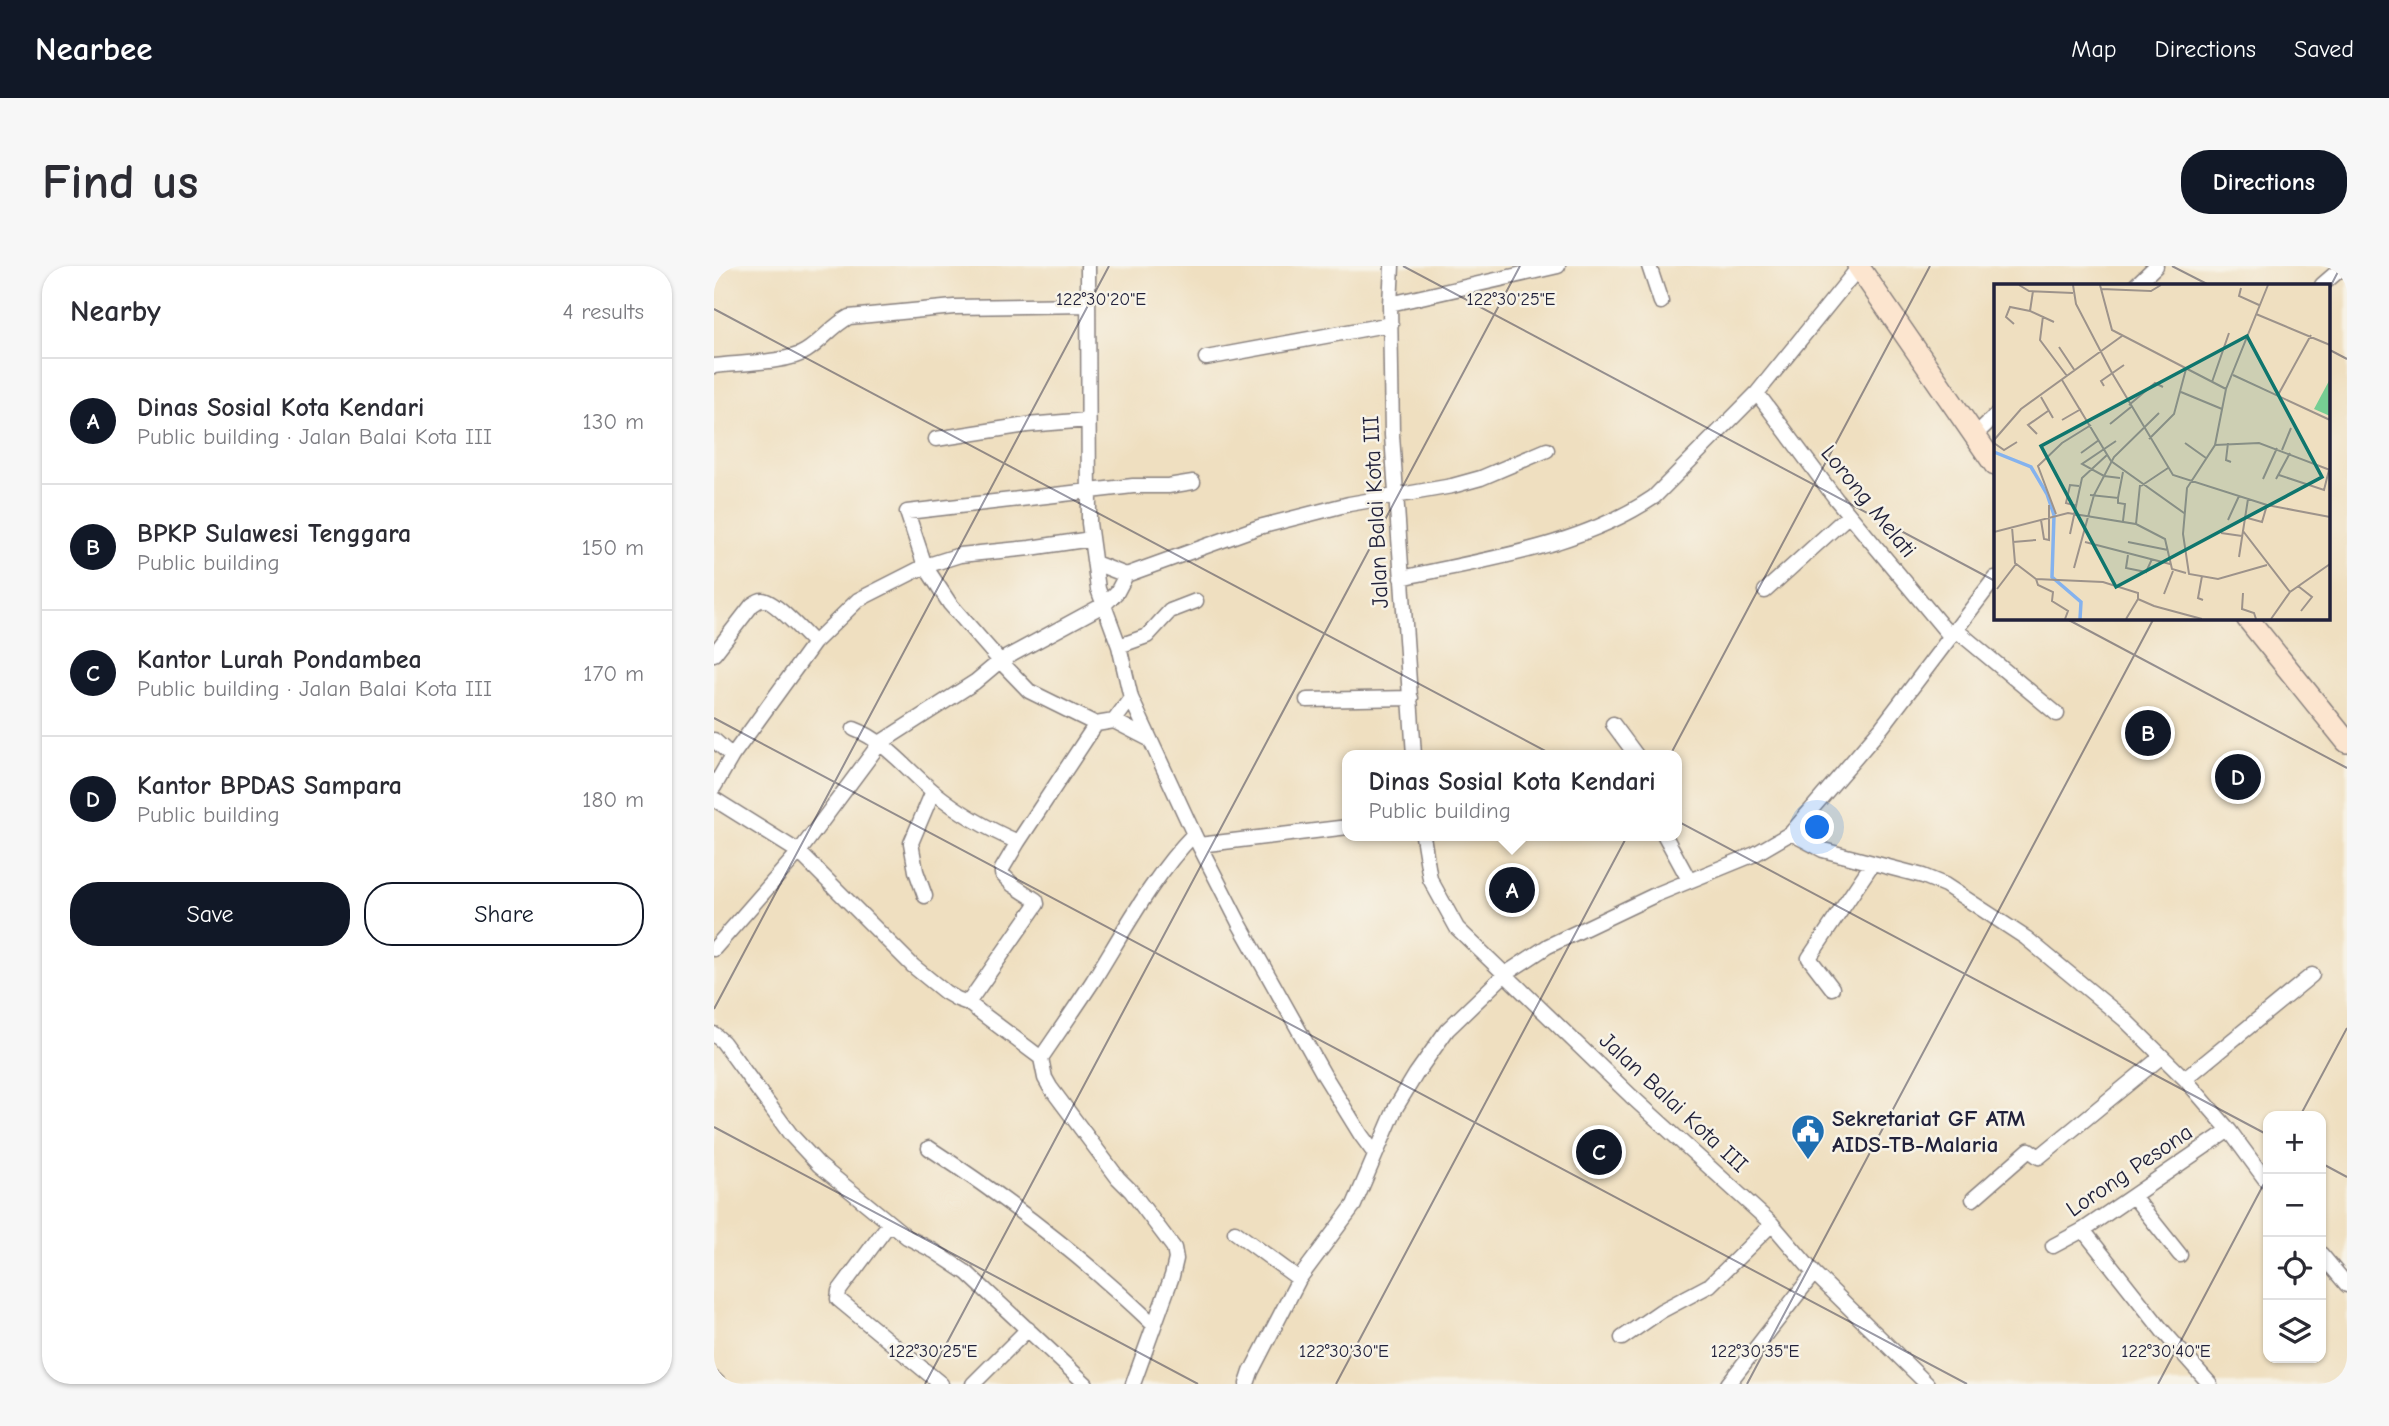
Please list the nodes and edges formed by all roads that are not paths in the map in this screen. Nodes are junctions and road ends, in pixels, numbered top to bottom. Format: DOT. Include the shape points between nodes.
graph roads {
  1 [pos="1088,266"];
  2 [pos="1392,266"];
  3 [pos="1558,266"];
  4 [pos="1649,266"];
  5 [pos="2156,266"];
  6 [pos="2344,266"];
  7 [pos="1858,267"];
  8 [pos="2137,284"];
  9 [pos="2323,284"];
  10 [pos="1661,302"];
  11 [pos="1088,304"];
  12 [pos="1390,304"];
  13 [pos="1391,324"];
  14 [pos="1206,358"];
  15 [pos="714,366"];
  16 [pos="1757,393"];
  17 [pos="1994,417"];
  18 [pos="1088,420"];
  19 [pos="1975,435"];
  20 [pos="936,439"];
  21 [pos="1547,450"];
  22 [pos="1994,464"];
  23 [pos="1194,482"];
  24 [pos="1090,491"];
  25 [pos="1398,495"];
  26 [pos="1849,515"];
  27 [pos="1091,539"];
  28 [pos="1095,563"];
  29 [pos="925,566"];
  30 [pos="1126,575"];
  31 [pos="1401,578"];
  32 [pos="1994,579"];
  33 [pos="1765,591"];
  34 [pos="1196,601"];
  35 [pos="1105,604"];
  36 [pos="2248,620"];
  37 [pos="1953,632"];
  38 [pos="814,643"];
  39 [pos="1119,646"];
  40 [pos="714,654"];
  41 [pos="1000,662"];
  42 [pos="1132,698"];
  43 [pos="1411,698"];
  44 [pos="1307,700"];
  45 [pos="2057,714"];
  46 [pos="1114,721"];
  47 [pos="1096,724"];
  48 [pos="1613,724"];
  49 [pos="853,729"];
  50 [pos="2345,735"];
  51 [pos="1149,739"];
  52 [pos="714,740"];
  53 [pos="880,743"];
  54 [pos="1414,750"];
  55 [pos="1632,750"];
  56 [pos="732,756"];
  57 [pos="714,787"];
  58 [pos="933,792"];
  59 [pos="714,799"];
  60 [pos="1342,827"];
  61 [pos="1791,833"];
  62 [pos="1197,839"];
  63 [pos="1424,841"];
  64 [pos="1668,841"];
  65 [pos="1018,842"];
  66 [pos="799,852"];
  67 [pos="1872,864"];
  68 [pos="1689,880"];
  69 [pos="925,896"];
  70 [pos="714,949"];
  71 [pos="1505,974"];
  72 [pos="2312,975"];
  73 [pos="1832,988"];
  74 [pos="968,1003"];
  75 [pos="714,1034"];
  76 [pos="2161,1057"];
  77 [pos="1041,1058"];
  78 [pos="2185,1079"];
  79 [pos="2229,1130"];
  80 [pos="929,1148"];
  81 [pos="1375,1154"];
  82 [pos="2263,1176"];
  83 [pos="2133,1196"];
  84 [pos="1973,1199"];
  85 [pos="889,1224"];
  86 [pos="1772,1224"];
  87 [pos="2082,1230"];
  88 [pos="1235,1232"];
  89 [pos="2053,1246"];
  90 [pos="2180,1255"];
  91 [pos="2326,1260"];
  92 [pos="1814,1273"];
  93 [pos="1299,1279"];
  94 [pos="2347,1285"];
  95 [pos="1154,1325"];
  96 [pos="1028,1329"];
  97 [pos="1622,1338"];
  98 [pos="1914,1372"];
  99 [pos="714,1379"];
  100 [pos="1735,1381"];
  101 [pos="719,1384"];
  102 [pos="941,1384"];
  103 [pos="973,1384"];
  104 [pos="1086,1384"];
  105 [pos="1133,1384"];
  106 [pos="1247,1384"];
  107 [pos="1904,1384"];
  108 [pos="1927,1384"];
  109 [pos="2210,1384"];
  1 -- 11 [label="street"];
  2 -- 12 [label="street, Jalan Balai Kota III"];
  3 -- 12 [label="street"];
  4 -- 10 [label="street"];
  5 -- 8 [label="street"];
  6 -- 9 [label="street"];
  7 -- 16 [label="street"];
  7 -- 19 [label="street"];
  11 -- 15 [label="street" via="866,314 835,325 798,355"];
  11 -- 18 [label="street"];
  12 -- 13 [label="street, Jalan Balai Kota III"];
  13 -- 14 [label="street"];
  13 -- 25 [label="street, Jalan Balai Kota III" via="1392,436"];
  16 -- 26 [label="street, Lorong Melati"];
  16 -- 31 [label="street" via="1654,496 1628,513 1528,550"];
  17 -- 19 [label="street"];
  18 -- 20 [label="street"];
  18 -- 24 [label="street"];
  19 -- 22 [label="street"];
  21 -- 25 [label="street" via="1481,478"];
  23 -- 24 [label="street"];
  24 -- 27 [label="street"];
  24 -- 29 [label="street" via="907,512"];
  25 -- 30 [label="street" via="1259,527"];
  25 -- 31 [label="street, Jalan Balai Kota III"];
  26 -- 33 [label="street"];
  26 -- 37 [label="street, Lorong Melati"];
  27 -- 28 [label="street"];
  27 -- 29 [label="street" via="960,555"];
  28 -- 30 [label="street"];
  28 -- 35 [label="street"];
  29 -- 38 [label="street" via="858,600"];
  29 -- 41 [label="street" via="950,604"];
  30 -- 35 [label="street"];
  31 -- 43 [label="street, Jalan Balai Kota III"];
  32 -- 37 [label="street"];
  34 -- 39 [label="street" via="1170,611 1147,636"];
  35 -- 39 [label="street"];
  35 -- 41 [label="street"];
  36 -- 50 [label="street"];
  37 -- 45 [label="street, Lorong Melati"];
  37 -- 61 [label="street" via="1882,727"];
  38 -- 40 [label="street" via="776,607 760,600"];
  38 -- 56 [label="street"];
  39 -- 42 [label="street"];
  41 -- 47 [label="street" via="1029,691"];
  41 -- 53 [label="street"];
  42 -- 46 [label="street"];
  42 -- 51 [label="street"];
  43 -- 44 [label="street"];
  43 -- 54 [label="street, Jalan Balai Kota III"];
  46 -- 47 [label="street"];
  46 -- 51 [label="street"];
  47 -- 65 [label="street"];
  48 -- 55 [label="street"];
  49 -- 53 [label="street"];
  51 -- 62 [label="street"];
  52 -- 56 [label="street"];
  53 -- 58 [label="street"];
  53 -- 66 [label="street"];
  56 -- 57 [label="street"];
  58 -- 65 [label="street" via="963,815"];
  58 -- 69 [label="street" via="911,843"];
  59 -- 66 [label="street"];
  60 -- 62 [label="street"];
  61 -- 67 [label="street" via="1823,850"];
  61 -- 68 [label="street" via="1755,854"];
  62 -- 77 [label="street" via="1176,853"];
  62 -- 81 [label="street" via="1324,1075"];
  63 -- 71 [label="street, Jalan Balai Kota III" via="1430,879 1445,909 1457,928"];
  64 -- 68 [label="street"];
  65 -- 74 [label="street" via="1002,874 1037,904"];
  66 -- 70 [label="street"];
  66 -- 74 [label="street" via="913,966 945,992"];
  67 -- 73 [label="street" via="1809,958"];
  67 -- 76 [label="street" via="1923,876 1984,908 2063,966"];
  68 -- 71 [label="street" via="1548,946"];
  71 -- 81 [label="street" via="1447,1030 1396,1107"];
  71 -- 86 [label="street, Jalan Balai Kota III"];
  72 -- 78 [label="street"];
  74 -- 77 [label="street"];
  75 -- 85 [label="street" via="819,1166"];
  76 -- 78 [label="street"];
  76 -- 84 [label="street" via="2039,1157 2029,1150"];
  77 -- 95 [label="street" via="1050,1087 1174,1248 1172,1276"];
  78 -- 79 [label="street"];
  79 -- 82 [label="street"];
  79 -- 83 [label="street, Lorong Pesona"];
  80 -- 95 [label="street" via="1087,1263"];
  81 -- 93 [label="street" via="1354,1205"];
  83 -- 87 [label="street, Lorong Pesona"];
  83 -- 90 [label="street"];
  85 -- 96 [label="street" via="967,1273"];
  85 -- 102 [label="street" via="839,1291 838,1299"];
  86 -- 92 [label="street, Jalan Balai Kota III"];
  86 -- 97 [label="street" via="1710,1285"];
  87 -- 89 [label="street, Lorong Pesona"];
  87 -- 109 [label="street"];
  88 -- 93 [label="street"];
  91 -- 94 [label="street"];
  92 -- 98 [label="street, Jalan Balai Kota III"];
  92 -- 100 [label="street"];
  93 -- 106 [label="street"];
  95 -- 105 [label="street"];
  96 -- 103 [label="street"];
  96 -- 104 [label="street"];
  98 -- 107 [label="street"];
  98 -- 108 [label="street, Jalan Balai Kota III"];
  99 -- 101 [label="street"];
}
